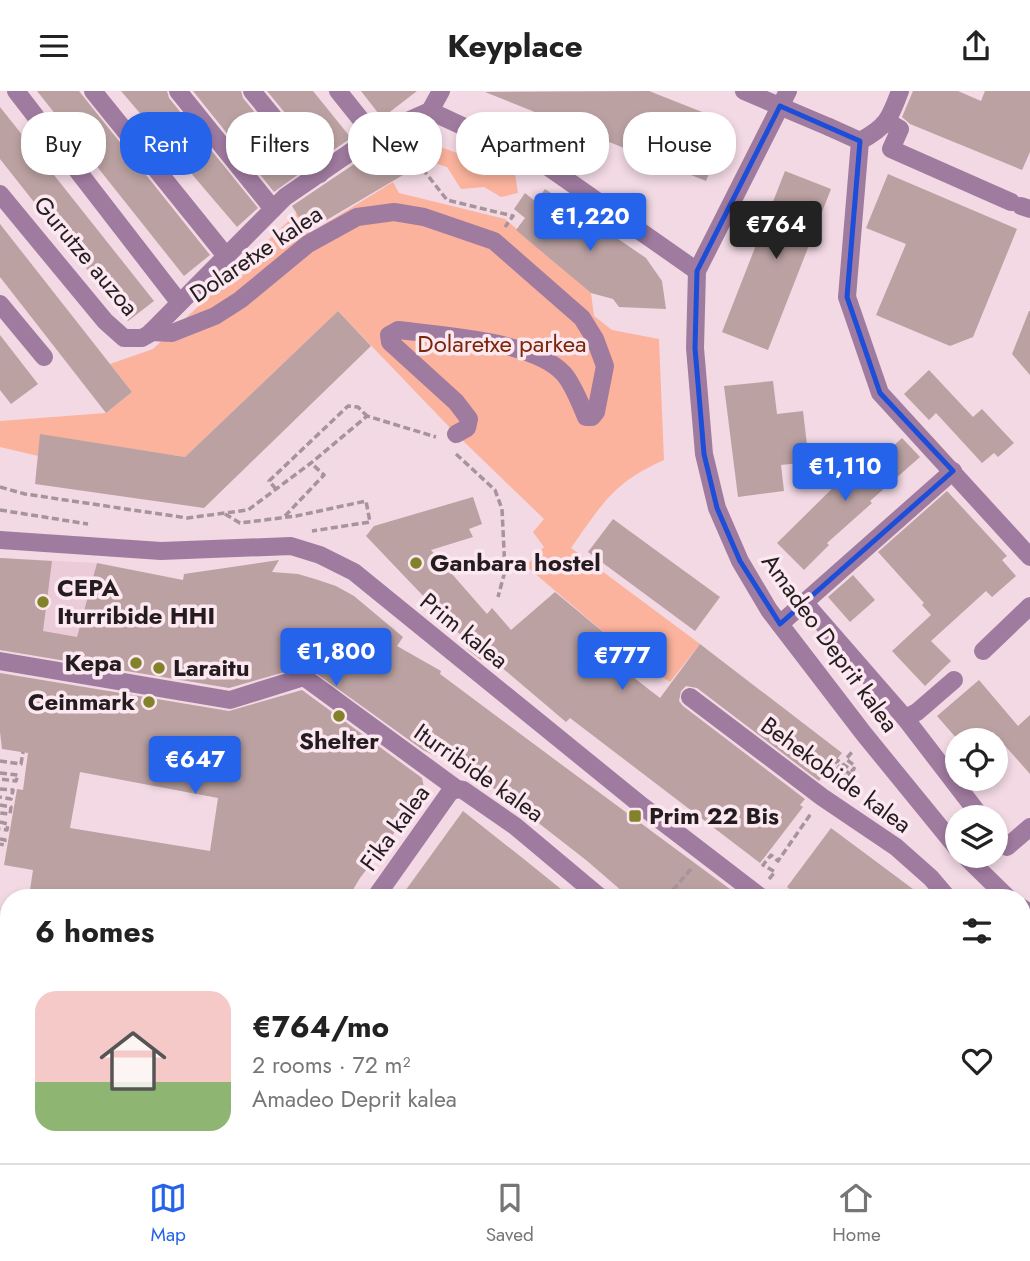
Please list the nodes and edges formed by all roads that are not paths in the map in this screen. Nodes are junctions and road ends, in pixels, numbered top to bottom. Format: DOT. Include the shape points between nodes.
graph roads {
  1 [pos="16,91"];
  2 [pos="93,91"];
  3 [pos="178,91"];
  4 [pos="252,91"];
  5 [pos="338,91"];
  6 [pos="744,91"];
  7 [pos="788,91"];
  8 [pos="900,91"];
  9 [pos="436,97"];
  10 [pos="269,112"];
  11 [pos="360,112"];
  12 [pos="414,112"];
  13 [pos="888,122"];
  14 [pos="860,141"];
  15 [pos="318,175"];
  16 [pos="2,195"];
  17 [pos="1021,206"];
  18 [pos="273,209"];
  19 [pos="226,255"];
  20 [pos="697,271"];
  21 [pos="179,302"];
  22 [pos="0,304"];
  23 [pos="143,335"];
  24 [pos="44,357"];
  25 [pos="451,444"];
  26 [pos="953,471"];
  27 [pos="0,540"];
  28 [pos="1030,557"];
  29 [pos="804,602"];
  30 [pos="1030,606"];
  31 [pos="780,624"];
  32 [pos="982,651"];
  33 [pos="0,661"];
  34 [pos="954,680"];
  35 [pos="690,697"];
  36 [pos="905,717"];
  37 [pos="457,789"];
  38 [pos="972,805"];
  39 [pos="1030,827"];
  40 [pos="945,833"];
  41 [pos="1008,846"];
  42 [pos="977,868"];
  43 [pos="381,889"];
  44 [pos="590,889"];
  45 [pos="765,889"];
  46 [pos="940,889"];
  47 [pos="999,889"];
  1 -- 21 [label="street, Gurutze auzoa"];
  2 -- 19 [label="street"];
  3 -- 18 [label="street"];
  4 -- 10 [label="street"];
  5 -- 11 [label="street"];
  6 -- 14 [label="street, bridge"];
  7 -- 20 [label="street, Amadeo Deprit kalea"];
  8 -- 13 [label="street"];
  9 -- 12 [label="street"];
  9 -- 20 [label="street" via="553,169"];
  13 -- 14 [label="street"];
  13 -- 17 [label="street" via="900,129 891,149"];
  14 -- 26 [label="street" via="847,297 880,393"];
  15 -- 18 [label="street"];
  16 -- 23 [label="street, Gurutze auzoa" via="104,321 124,338"];
  18 -- 19 [label="street"];
  19 -- 21 [label="street"];
  20 -- 31 [label="street, Amadeo Deprit kalea" via="695,339 704,454 717,508 740,561"];
  21 -- 23 [label="street"];
  22 -- 24 [label="street"];
  23 -- 25 [label="street, Dolaretxe kalea" via="172,333 215,316 308,244 357,217 394,212 462,229 494,241 582,318 605,366 596,412 586,417 564,374 539,356 474,339 392,331 390,342 469,419 467,428"];
  26 -- 28 [label="street"];
  26 -- 29 [label="street"];
  27 -- 45 [label="street, Prim kalea" via="161,551 291,546 320,555 354,572 642,806"];
  29 -- 31 [label="street"];
  29 -- 36 [label="street"];
  30 -- 32 [label="street"];
  31 -- 40 [label="street, Amadeo Deprit kalea"];
  33 -- 37 [label="street, Iturribide kalea" via="229,700 304,677"];
  34 -- 36 [label="street"];
  35 -- 46 [label="street, Behekobide kalea" via="896,847"];
  36 -- 38 [label="street"];
  37 -- 43 [label="street, Fika kalea" via="450,792"];
  37 -- 44 [label="street, Iturribide kalea" via="515,826"];
  39 -- 41 [label="street"];
  42 -- 47 [label="street"];
}
